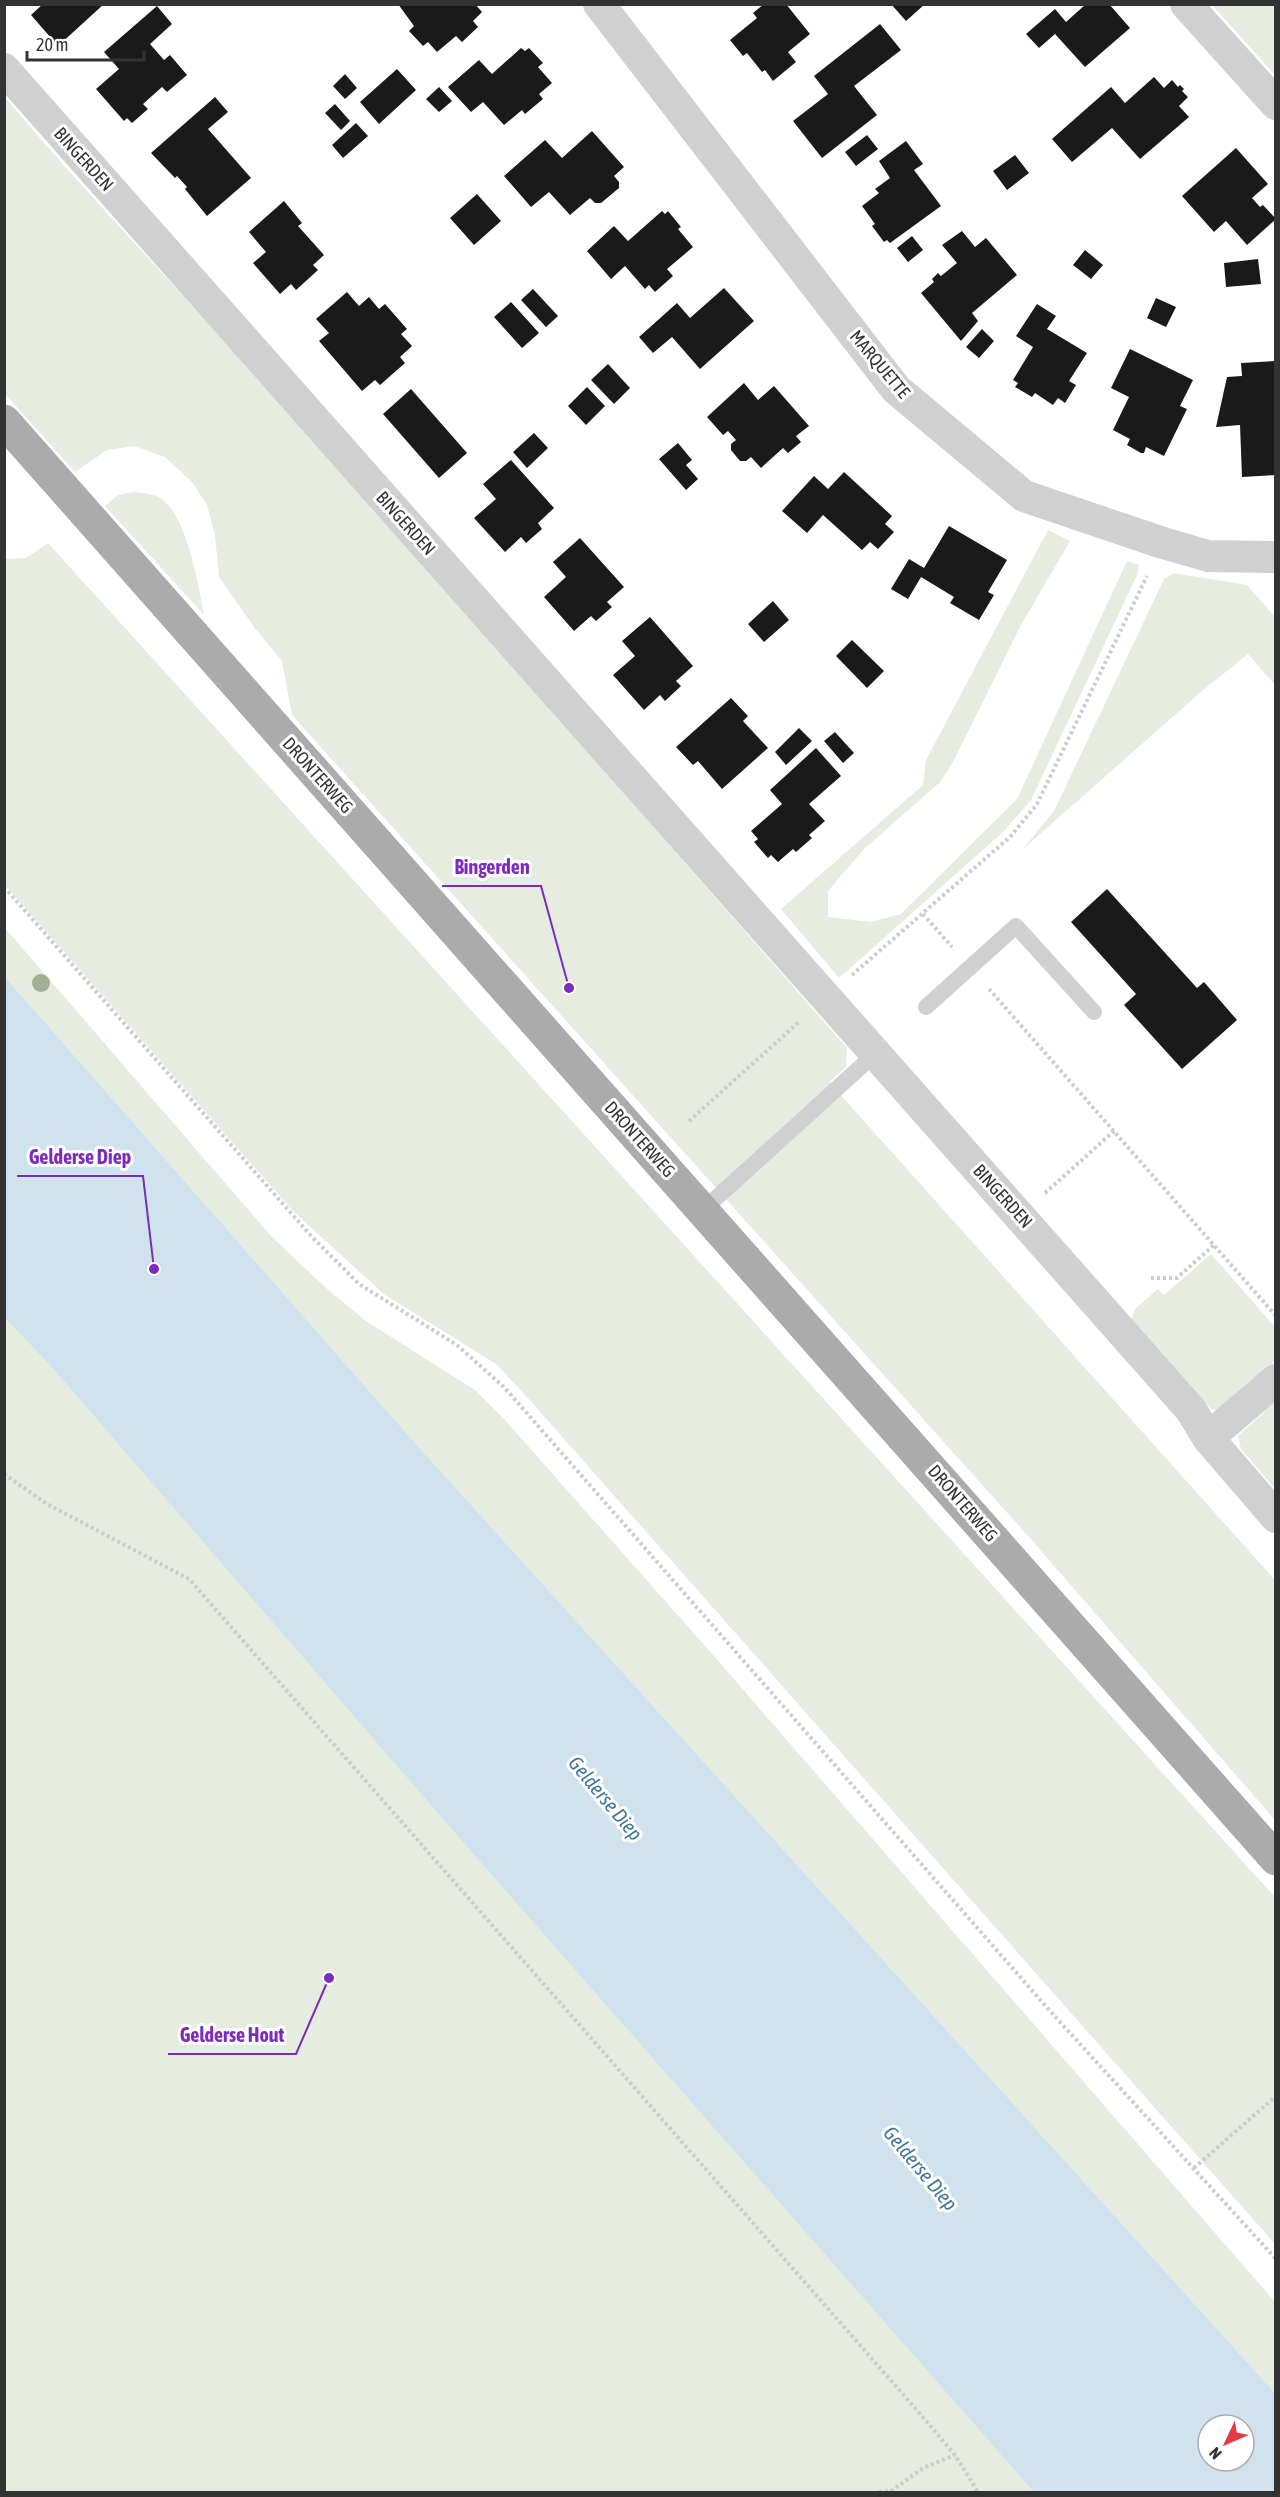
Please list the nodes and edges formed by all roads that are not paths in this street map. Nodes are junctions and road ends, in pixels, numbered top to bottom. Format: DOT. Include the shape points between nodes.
graph roads {
  1 [pos="599,4"];
  2 [pos="1186,4"];
  3 [pos="4,69"];
  4 [pos="1275,104"];
  5 [pos="4,421"];
  6 [pos="1275,558"];
  7 [pos="926,1007"];
  8 [pos="1094,1012"];
  9 [pos="876,1053"];
  10 [pos="703,1210"];
  11 [pos="1275,1380"];
  12 [pos="1208,1438"];
  13 [pos="1275,1517"];
  14 [pos="1275,1859"];
  1 -- 6 [label="street, MARQUETTE" via="896,389 1024,496 1208,556"];
  2 -- 4 [label="street"];
  3 -- 9 [label="street, BINGERDEN"];
  5 -- 10 [label="main road, DRONTERWEG"];
  7 -- 8 [label="lane" via="1016,926"];
  9 -- 10 [label="lane"];
  9 -- 12 [label="street, BINGERDEN" via="1191,1410"];
  10 -- 14 [label="main road, DRONTERWEG"];
  11 -- 12 [label="street"];
  12 -- 13 [label="street, BINGERDEN"];
}
